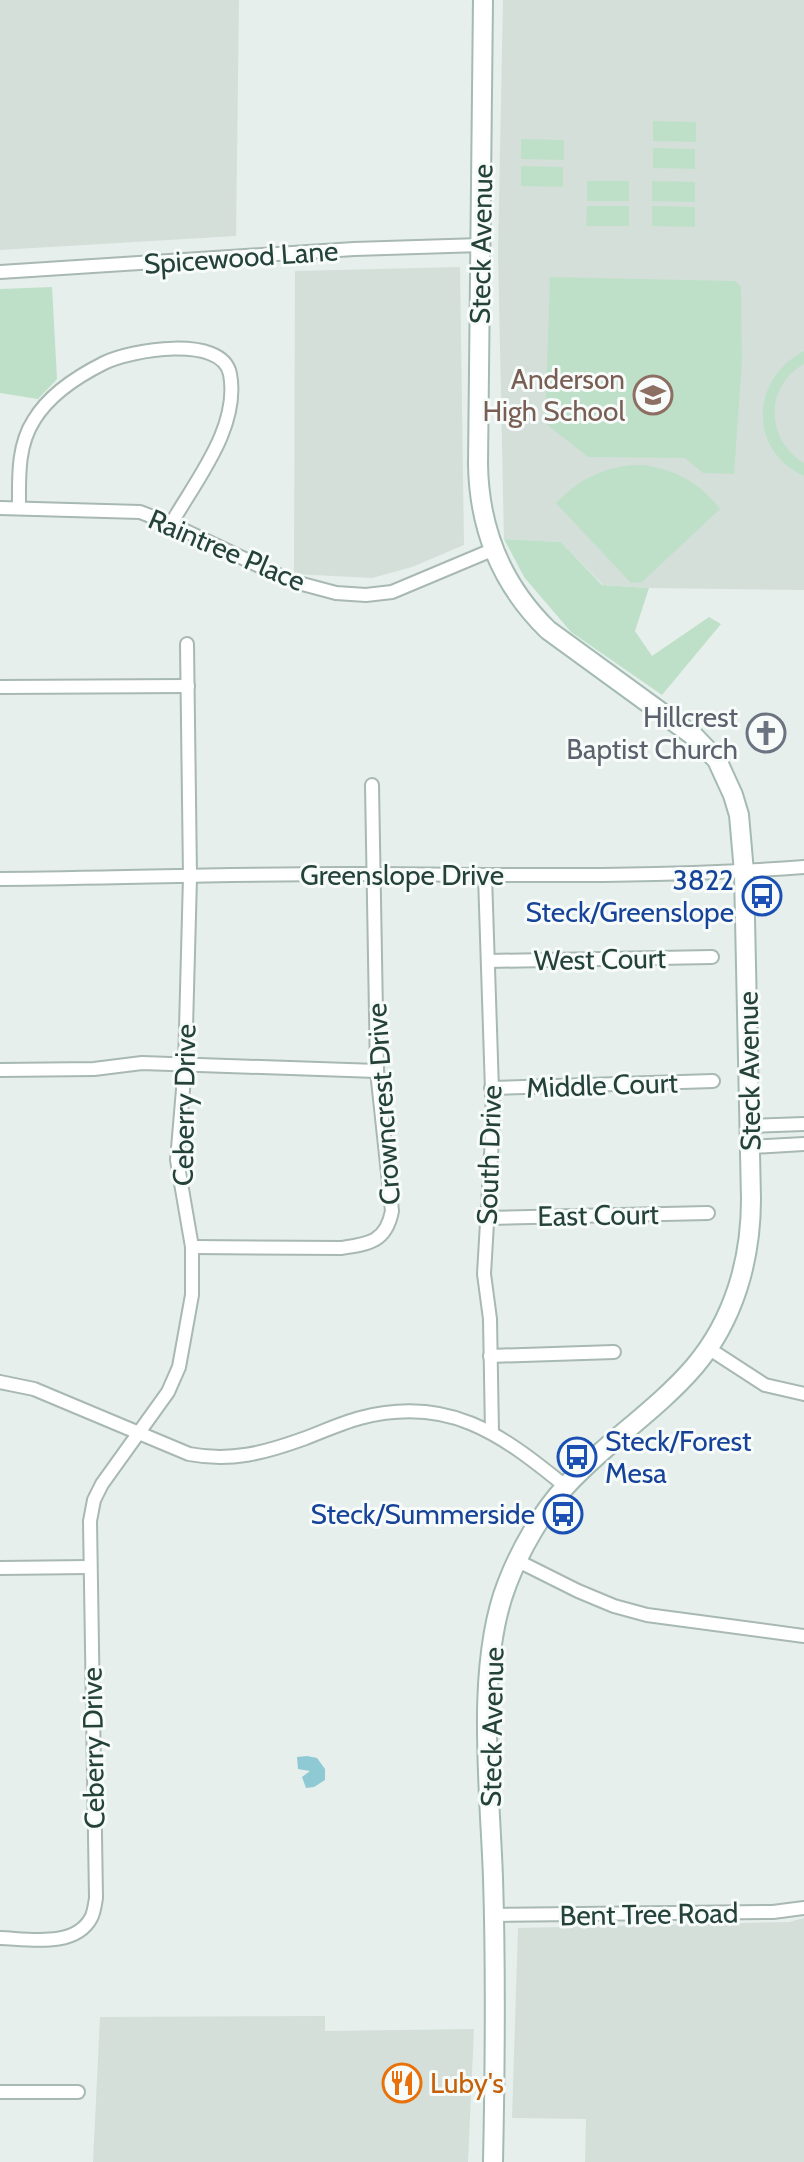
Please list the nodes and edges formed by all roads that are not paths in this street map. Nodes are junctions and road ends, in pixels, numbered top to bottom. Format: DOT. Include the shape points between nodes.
graph roads {
  1 [pos="483,0"];
  2 [pos="481,245"];
  3 [pos="0,272"];
  4 [pos="0,508"];
  5 [pos="19,508"];
  6 [pos="171,524"];
  7 [pos="492,550"];
  8 [pos="187,644"];
  9 [pos="188,686"];
  10 [pos="0,687"];
  11 [pos="372,785"];
  12 [pos="804,867"];
  13 [pos="744,872"];
  14 [pos="373,874"];
  15 [pos="485,876"];
  16 [pos="190,877"];
  17 [pos="0,879"];
  18 [pos="712,957"];
  19 [pos="488,961"];
  20 [pos="185,1066"];
  21 [pos="0,1070"];
  22 [pos="377,1071"];
  23 [pos="713,1081"];
  24 [pos="491,1088"];
  25 [pos="804,1124"];
  26 [pos="750,1126"];
  27 [pos="804,1144"];
  28 [pos="751,1147"];
  29 [pos="708,1213"];
  30 [pos="488,1218"];
  31 [pos="192,1247"];
  32 [pos="708,1348"];
  33 [pos="614,1352"];
  34 [pos="490,1356"];
  35 [pos="0,1382"];
  36 [pos="804,1394"];
  37 [pos="492,1433"];
  38 [pos="138,1434"];
  39 [pos="565,1486"];
  40 [pos="518,1561"];
  41 [pos="89,1567"];
  42 [pos="0,1568"];
  43 [pos="804,1636"];
  44 [pos="804,1908"];
  45 [pos="494,1915"];
  46 [pos="0,1938"];
  47 [pos="0,2092"];
  48 [pos="78,2092"];
  49 [pos="494,2141"];
  50 [pos="483,2162"];
  51 [pos="493,2162"];
  1 -- 2 [label="street, Steck Avenue"];
  2 -- 3 [label="street, Spicewood Lane"];
  2 -- 7 [label="street, Steck Avenue" via="478,485"];
  4 -- 5 [label="street, Raintree Place"];
  5 -- 6 [label="street, Raintree Place" via="123,510"];
  5 -- 6 [label="street" via="24,439 47,402 105,362 129,354 215,353 230,371 228,416"];
  6 -- 7 [label="street, Raintree Place" via="291,581 336,593 392,592"];
  7 -- 13 [label="street, Steck Avenue" via="516,594 548,630 695,737 717,760 739,815"];
  8 -- 9 [label="street, Ceberry Drive"];
  9 -- 10 [label="street"];
  9 -- 16 [label="street, Ceberry Drive"];
  11 -- 14 [label="street, Crowncrest Drive"];
  12 -- 13 [label="street, Greenslope Drive"];
  13 -- 15 [label="street, Greenslope Drive"];
  13 -- 26 [label="street, Steck Avenue"];
  14 -- 15 [label="street, Greenslope Drive"];
  14 -- 16 [label="street, Greenslope Drive"];
  14 -- 22 [label="street, Crowncrest Drive"];
  15 -- 19 [label="street, South Drive"];
  16 -- 17 [label="street, Greenslope Drive"];
  16 -- 20 [label="street, Ceberry Drive"];
  18 -- 19 [label="street, West Court"];
  19 -- 24 [label="street, South Drive"];
  20 -- 21 [label="street"];
  20 -- 22 [label="street"];
  20 -- 31 [label="street, Ceberry Drive" via="177,1160"];
  22 -- 31 [label="street, Crowncrest Drive" via="392,1211 389,1228 379,1238 341,1248"];
  23 -- 24 [label="street, Middle Court"];
  24 -- 30 [label="street, South Drive"];
  25 -- 26 [label="street"];
  26 -- 28 [label="street, Steck Avenue"];
  27 -- 28 [label="street"];
  28 -- 32 [label="street, Steck Avenue" via="751,1229 743,1275"];
  29 -- 30 [label="street, East Court"];
  30 -- 34 [label="street, South Drive" via="484,1274"];
  31 -- 38 [label="street, Ceberry Drive" via="192,1295 179,1367"];
  32 -- 36 [label="street" via="765,1385"];
  32 -- 39 [label="street, Steck Avenue" via="662,1399"];
  33 -- 34 [label="street"];
  34 -- 37 [label="street, South Drive"];
  35 -- 38 [label="street" via="34,1389"];
  37 -- 38 [label="street" via="440,1412 391,1413 360,1418 268,1451 213,1459"];
  37 -- 39 [label="street"];
  38 -- 41 [label="street, Ceberry Drive" via="94,1500"];
  39 -- 40 [label="street, Steck Avenue"];
  40 -- 43 [label="street" via="636,1612"];
  40 -- 45 [label="street, Steck Avenue" via="502,1599 490,1658"];
  41 -- 42 [label="street"];
  41 -- 46 [label="street, Ceberry Drive" via="96,1898 92,1917 66,1937"];
  44 -- 45 [label="street, Bent Tree Road"];
  45 -- 49 [label="street, Steck Avenue"];
  47 -- 48 [label="street"];
  49 -- 50 [label="street"];
  49 -- 51 [label="street, Steck Avenue"];
}
